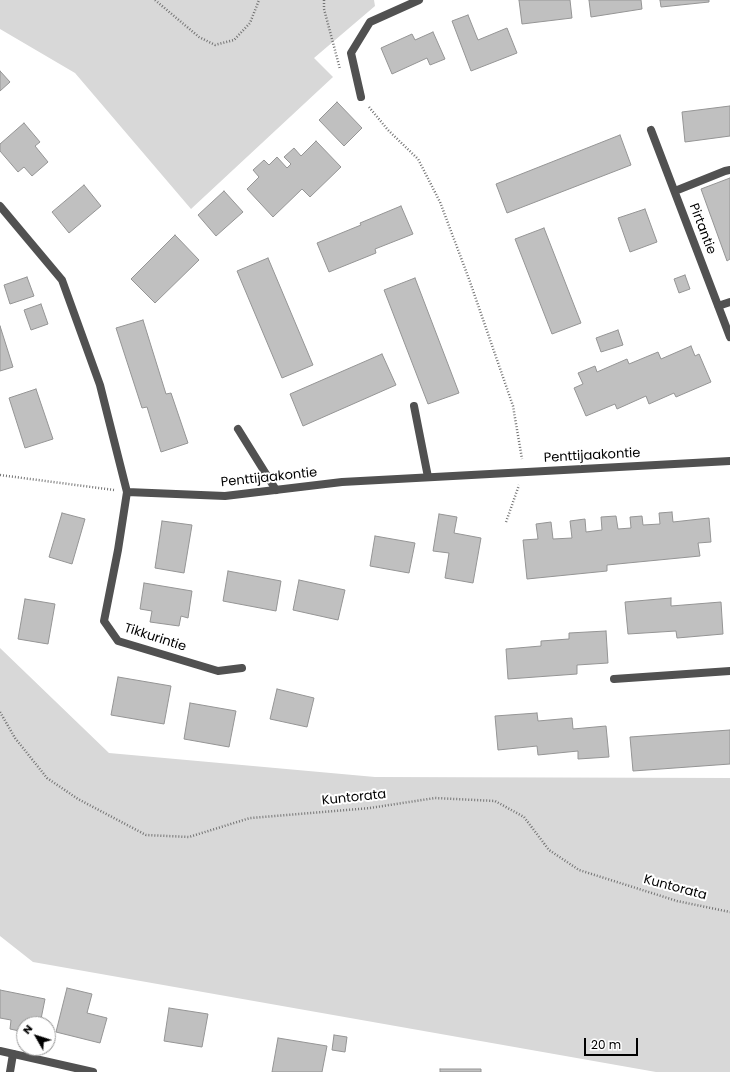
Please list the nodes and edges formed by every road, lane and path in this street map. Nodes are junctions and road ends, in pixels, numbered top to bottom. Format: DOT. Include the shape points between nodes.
graph roads {
  1 [pos="155,0"];
  2 [pos="259,0"];
  3 [pos="419,0"];
  4 [pos="361,97"];
  5 [pos="651,130"];
  6 [pos="730,170"];
  7 [pos="674,191"];
  8 [pos="0,206"];
  9 [pos="730,302"];
  10 [pos="718,306"];
  11 [pos="730,337"];
  12 [pos="414,406"];
  13 [pos="238,429"];
  14 [pos="730,461"];
  15 [pos="524,471"];
  16 [pos="0,475"];
  17 [pos="428,477"];
  18 [pos="276,490"];
  19 [pos="127,492"];
  20 [pos="506,522"];
  21 [pos="242,668"];
  22 [pos="730,671"];
  23 [pos="614,679"];
  24 [pos="0,712"];
  25 [pos="730,912"];
  26 [pos="0,1051"];
  27 [pos="13,1054"];
  28 [pos="10,1072"];
  29 [pos="93,1072"];
  1 -- 2 [label="path" via="199,37 215,45 234,40 250,23"];
  3 -- 4 [label="street" via="370,22 351,53"];
  4 -- 15 [label="path" via="388,130 418,159 440,202 513,406"];
  5 -- 7 [label="street, Pirtantie"];
  6 -- 7 [label="street"];
  7 -- 10 [label="street, Pirtantie"];
  8 -- 19 [label="street" via="62,280 100,385"];
  9 -- 10 [label="street"];
  10 -- 11 [label="street, Pirtantie"];
  12 -- 17 [label="street"];
  13 -- 18 [label="street"];
  14 -- 15 [label="street, Penttijaakontie"];
  15 -- 17 [label="street, Penttijaakontie"];
  15 -- 20 [label="path"];
  16 -- 19 [label="path"];
  17 -- 18 [label="street, Penttijaakontie" via="342,482"];
  18 -- 19 [label="street, Penttijaakontie" via="225,496"];
  19 -- 21 [label="street, Tikkurintie" via="104,621 118,641 218,671"];
  22 -- 23 [label="street"];
  24 -- 25 [label="path, Kuntorata" via="15,738 48,778 78,800 146,835 189,837 250,818 370,808 435,798 495,801 524,818 549,850 579,870 677,901"];
  26 -- 27 [label="street"];
  27 -- 28 [label="street"];
  27 -- 29 [label="street"];
}
